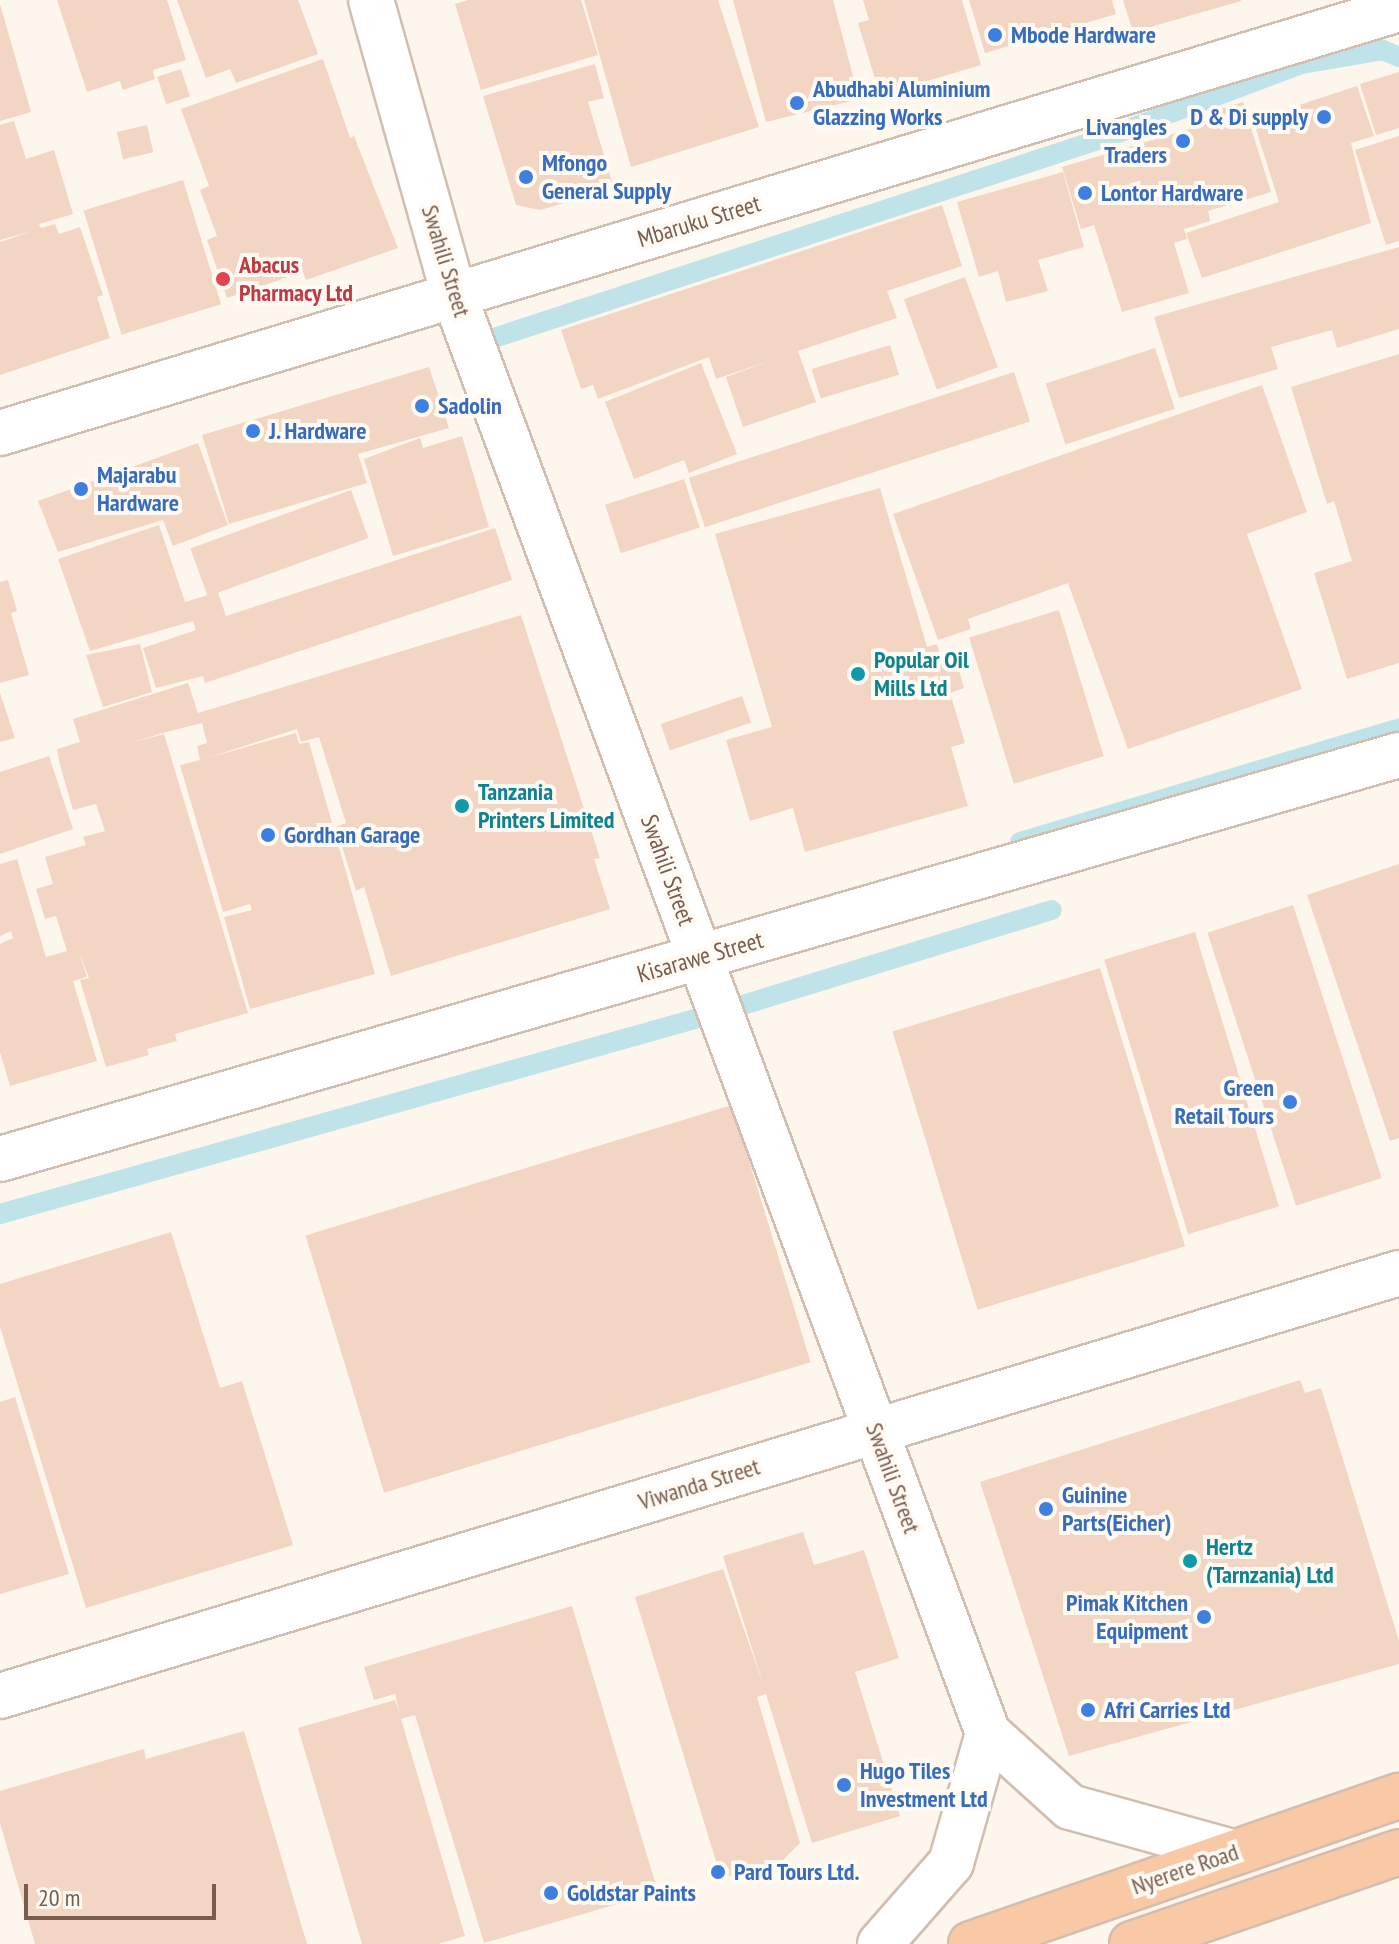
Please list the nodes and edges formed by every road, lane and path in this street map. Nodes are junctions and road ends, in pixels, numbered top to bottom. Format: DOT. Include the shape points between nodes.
graph roads {
  1 [pos="371,0"];
  2 [pos="1399,9"];
  3 [pos="454,295"];
  4 [pos="0,433"];
  5 [pos="1399,755"];
  6 [pos="700,957"];
  7 [pos="0,1159"];
  8 [pos="1399,1273"];
  9 [pos="876,1430"];
  10 [pos="0,1696"];
  11 [pos="988,1733"];
  12 [pos="1399,1796"];
  13 [pos="1232,1852"];
  14 [pos="1399,1852"];
  15 [pos="880,1944"];
  16 [pos="971,1944"];
  17 [pos="1132,1944"];
  1 -- 3 [label="street, Swahili Street"];
  2 -- 3 [label="street, Mbaruku Street"];
  3 -- 4 [label="street, Mbaruku Street"];
  3 -- 6 [label="street, Swahili Street"];
  5 -- 6 [label="street, Kisarawe Street"];
  6 -- 7 [label="street, Kisarawe Street"];
  6 -- 9 [label="street, Swahili Street"];
  8 -- 9 [label="street, Viwanda Street"];
  9 -- 10 [label="street, Viwanda Street"];
  9 -- 11 [label="street, Swahili Street"];
  11 -- 13 [label="street, Swahili Street" via="1070,1807"];
  11 -- 15 [label="street" via="951,1863"];
  12 -- 13 [label="highway, Nyerere Road"];
  13 -- 16 [label="highway, Nyerere Road"];
  14 -- 17 [label="highway"];
}
